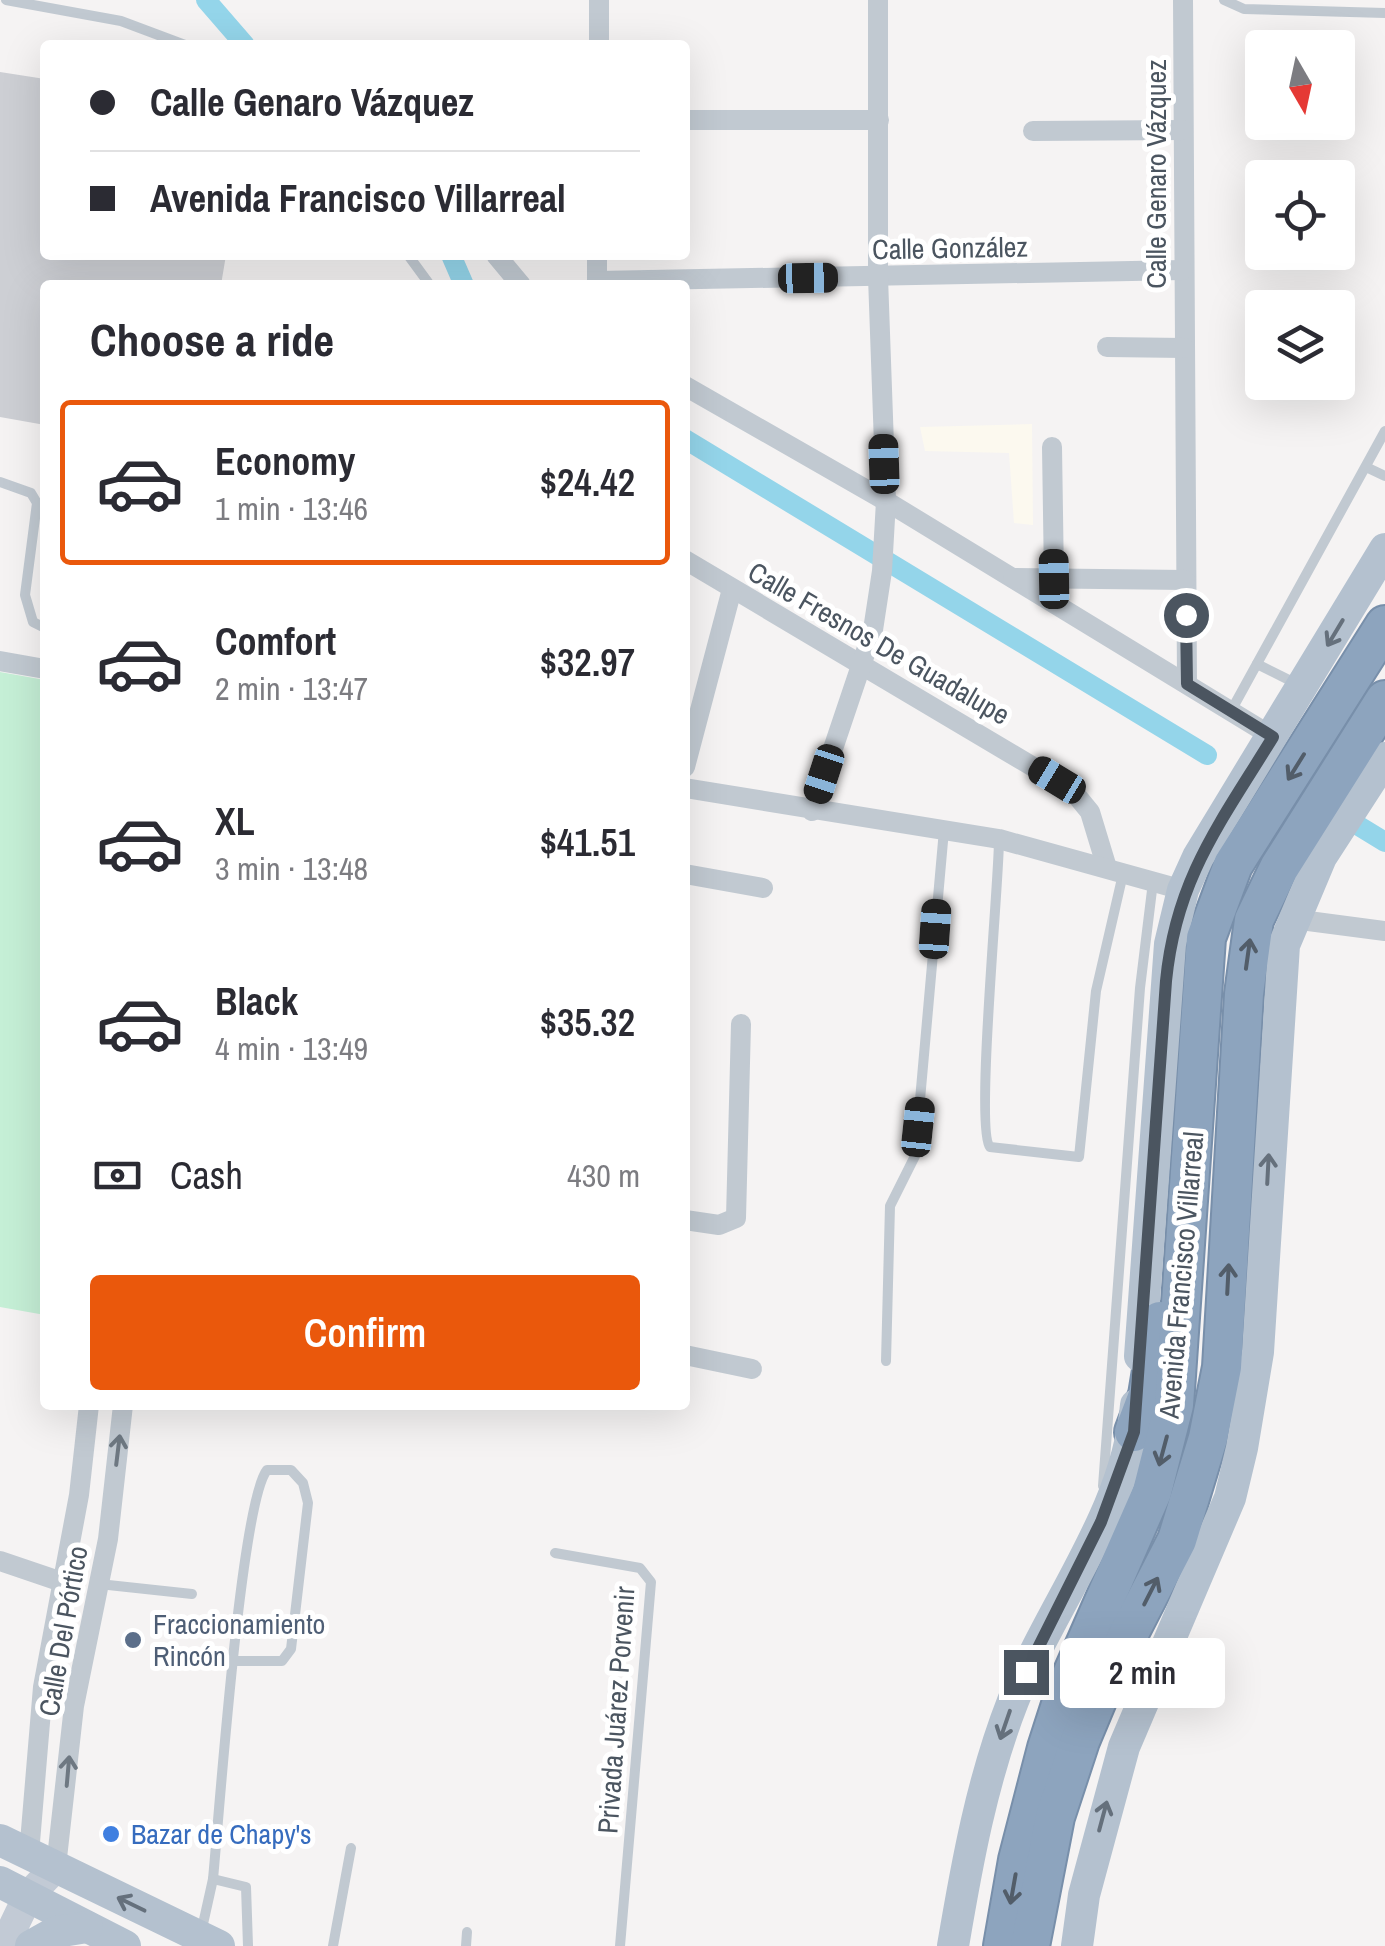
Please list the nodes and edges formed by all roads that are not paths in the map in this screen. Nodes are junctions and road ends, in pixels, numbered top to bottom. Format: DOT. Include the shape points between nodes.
graph roads {
  1 [pos="6,0"];
  2 [pos="599,0"];
  3 [pos="878,0"];
  4 [pos="1183,0"];
  5 [pos="1224,0"];
  6 [pos="67,5"];
  7 [pos="1385,13"];
  8 [pos="173,40"];
  9 [pos="599,40"];
  10 [pos="690,120"];
  11 [pos="879,120"];
  12 [pos="1183,130"];
  13 [pos="1033,131"];
  14 [pos="500,260"];
  15 [pos="1183,270"];
  16 [pos="878,276"];
  17 [pos="517,280"];
  18 [pos="690,281"];
  19 [pos="1107,346"];
  20 [pos="1184,348"];
  21 [pos="690,389"];
  22 [pos="1385,431"];
  23 [pos="1052,447"];
  24 [pos="1366,466"];
  25 [pos="1385,476"];
  26 [pos="0,482"];
  27 [pos="886,501"];
  28 [pos="1385,549"];
  29 [pos="690,563"];
  30 [pos="1011,578"];
  31 [pos="1054,579"];
  32 [pos="1185,580"];
  33 [pos="732,589"];
  34 [pos="1385,625"];
  35 [pos="40,626"];
  36 [pos="0,660"];
  37 [pos="860,663"];
  38 [pos="1257,664"];
  39 [pos="40,668"];
  40 [pos="1187,684"];
  41 [pos="1303,687"];
  42 [pos="1385,700"];
  43 [pos="1231,711"];
  44 [pos="1273,737"];
  45 [pos="690,747"];
  46 [pos="1382,768"];
  47 [pos="690,789"];
  48 [pos="812,811"];
  49 [pos="944,830"];
  50 [pos="999,840"];
  51 [pos="1115,871"];
  52 [pos="690,875"];
  53 [pos="1168,886"];
  54 [pos="763,888"];
  55 [pos="1293,919"];
  56 [pos="1385,930"];
  57 [pos="741,1024"];
  58 [pos="1195,1112"];
  59 [pos="690,1221"];
  60 [pos="690,1357"];
  61 [pos="886,1361"];
  62 [pos="752,1369"];
  63 [pos="89,1410"];
  64 [pos="122,1410"];
  65 [pos="1134,1432"];
  66 [pos="1101,1522"];
  67 [pos="555,1553"];
  68 [pos="0,1560"];
  69 [pos="62,1582"];
  70 [pos="99,1584"];
  71 [pos="192,1594"];
  72 [pos="234,1661"];
  73 [pos="351,1848"];
  74 [pos="28,1854"];
  75 [pos="213,1878"];
  76 [pos="14,1889"];
  77 [pos="88,1927"];
  78 [pos="467,1932"];
  79 [pos="210,1942"];
  80 [pos="4,1946"];
  81 [pos="31,1946"];
  82 [pos="125,1946"];
  83 [pos="248,1946"];
  84 [pos="333,1946"];
  85 [pos="466,1946"];
  86 [pos="620,1946"];
  87 [pos="952,1946"];
  88 [pos="1004,1946"];
  89 [pos="1030,1946"];
  90 [pos="1078,1946"];
  1 -- 6 [label="lane"];
  2 -- 9 [label="street"];
  3 -- 11 [label="street"];
  4 -- 12 [label="street, Calle Genaro Vázquez"];
  5 -- 7 [label="lane" via="1244,10"];
  6 -- 8 [label="lane"];
  10 -- 11 [label="street"];
  11 -- 16 [label="street"];
  12 -- 13 [label="street"];
  12 -- 15 [label="street, Calle Genaro Vázquez"];
  14 -- 17 [label="street"];
  15 -- 16 [label="street, Calle González"];
  15 -- 20 [label="street, Calle Genaro Vázquez"];
  16 -- 18 [label="street, Calle González"];
  16 -- 27 [label="street"];
  19 -- 20 [label="street"];
  20 -- 32 [label="street, Calle Genaro Vázquez"];
  21 -- 27 [label="street"];
  22 -- 24 [label="lane"];
  23 -- 31 [label="street"];
  24 -- 25 [label="lane"];
  24 -- 38 [label="lane"];
  26 -- 35 [label="lane" via="31,493 37,503 25,594"];
  27 -- 30 [label="street"];
  27 -- 37 [label="street" via="873,630"];
  28 -- 41 [label="main road, Avenida Francisco Villarreal, one-way"];
  29 -- 33 [label="street, Calle Fresnos De Guadalupe"];
  30 -- 31 [label="street"];
  30 -- 40 [label="street"];
  31 -- 32 [label="street"];
  32 -- 40 [label="street, Calle Genaro Vázquez"];
  33 -- 37 [label="street, Calle Fresnos De Guadalupe"];
  33 -- 45 [label="street"];
  34 -- 58 [label="highway, Avenida Francisco Villarreal, one-way" via="1233,865 1217,901 1200,981"];
  36 -- 39 [label="street"];
  37 -- 48 [label="street"];
  37 -- 51 [label="street, Calle Fresnos De Guadalupe" via="1072,790 1090,812"];
  38 -- 41 [label="lane"];
  38 -- 43 [label="lane"];
  40 -- 43 [label="street"];
  41 -- 44 [label="main road, Avenida Francisco Villarreal"];
  89 -- 42 [label="highway, Avenida Francisco Villarreal, one-way" via="1055,1817 1080,1741 1178,1540 1208,1438 1222,1367 1254,920 1279,868"];
  43 -- 44 [label="street"];
  44 -- 53 [label="main road, Avenida Francisco Villarreal" via="1198,858"];
  46 -- 55 [label="main road" via="1321,857"];
  47 -- 48 [label="street"];
  48 -- 49 [label="street"];
  49 -- 50 [label="street"];
  49 -- 61 [label="lane" via="915,1156 890,1206"];
  50 -- 51 [label="street"];
  50 -- 51 [label="lane" via="984,1093 990,1148 1080,1157"];
  51 -- 53 [label="street"];
  52 -- 54 [label="street"];
  53 -- 65 [label="main road, Avenida Francisco Villarreal"];
  53 -- 66 [label="lane" via="1140,988"];
  55 -- 56 [label="street"];
  90 -- 55 [label="main road, one-way" via="1102,1818 1124,1747 1230,1498 1242,1448 1258,1352 1278,986"];
  57 -- 59 [label="street" via="736,1218 719,1226"];
  58 -- 65 [label="highway" via="1148,1395"];
  58 -- 88 [label="highway, Avenida Francisco Villarreal, one-way" via="1171,1420 1152,1492 1046,1748"];
  60 -- 62 [label="street"];
  63 -- 69 [label="street, Calle Del Pórtico"];
  70 -- 64 [label="street, Calle Del Pórtico, one-way"];
  65 -- 66 [label="main road, Avenida Francisco Villarreal"];
  66 -- 87 [label="main road, Avenida Francisco Villarreal, one-way" via="1014,1700 986,1780"];
  67 -- 86 [label="lane, Privada Juárez Porvenir" via="640,1568 651,1582"];
  68 -- 69 [label="street"];
  69 -- 74 [label="street, Calle Del Pórtico"];
  70 -- 71 [label="lane"];
  74 -- 70 [label="street, Calle Del Pórtico, one-way" via="74,1706"];
  72 -- 72 [label="lane" via="256,1497 267,1470 291,1470 308,1503 292,1649 271,1664"];
  72 -- 75 [label="lane"];
  73 -- 84 [label="lane"];
  74 -- 76 [label="street"];
  79 -- 74 [label="main road, one-way"];
  75 -- 79 [label="lane"];
  75 -- 83 [label="lane" via="246,1887"];
  76 -- 77 [label="main road"];
  76 -- 80 [label="street"];
  77 -- 81 [label="main road" via="56,1932"];
  77 -- 82 [label="main road"];
  78 -- 85 [label="lane"];
}
